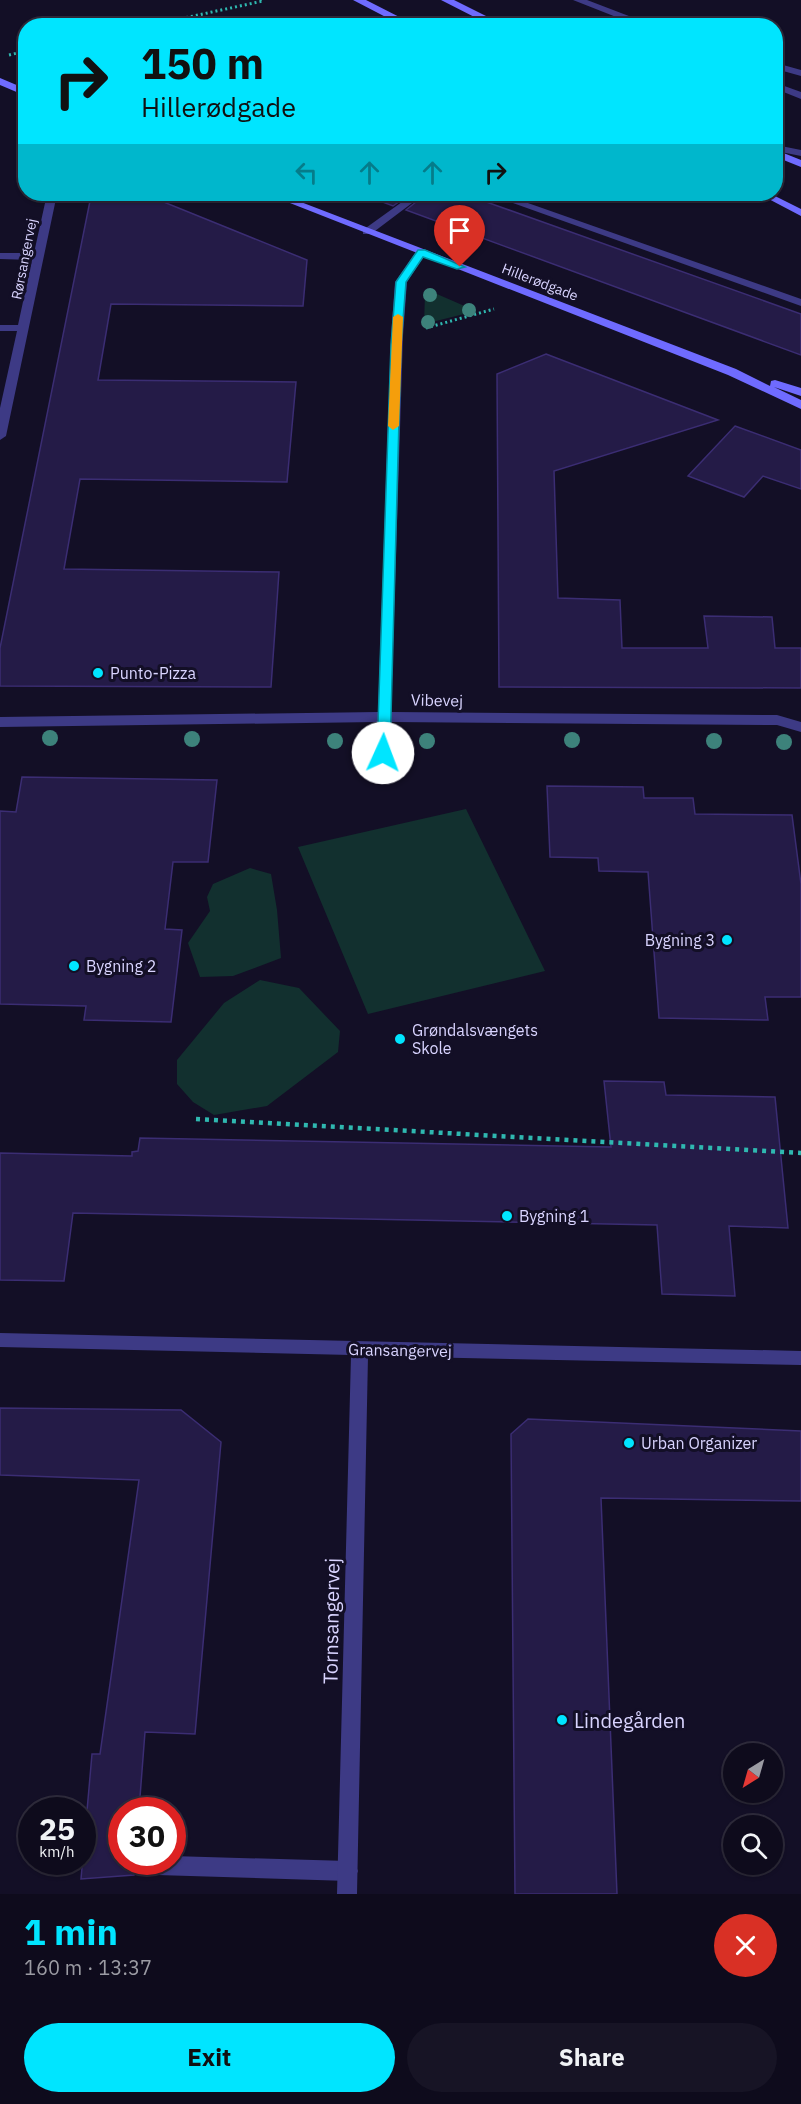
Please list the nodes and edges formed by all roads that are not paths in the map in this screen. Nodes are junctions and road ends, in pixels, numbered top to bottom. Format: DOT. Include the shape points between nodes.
graph roads {
  1 [pos="358,0"];
  2 [pos="446,0"];
  3 [pos="578,0"];
  4 [pos="395,18"];
  5 [pos="484,18"];
  6 [pos="611,18"];
  7 [pos="628,18"];
  8 [pos="783,68"];
  9 [pos="801,74"];
  10 [pos="0,81"];
  11 [pos="783,85"];
  12 [pos="18,89"];
  13 [pos="783,89"];
  14 [pos="801,96"];
  15 [pos="783,149"];
  16 [pos="801,153"];
  17 [pos="783,156"];
  18 [pos="801,164"];
  19 [pos="51,201"];
  20 [pos="290,201"];
  21 [pos="409,201"];
  22 [pos="513,201"];
  23 [pos="778,201"];
  24 [pos="801,213"];
  25 [pos="367,232"];
  26 [pos="421,252"];
  27 [pos="0,256"];
  28 [pos="40,257"];
  29 [pos="801,303"];
  30 [pos="0,328"];
  31 [pos="25,328"];
  32 [pos="732,372"];
  33 [pos="801,392"];
  34 [pos="801,405"];
  35 [pos="0,436"];
  36 [pos="384,717"];
  37 [pos="0,722"];
  38 [pos="801,727"];
  39 [pos="383,753"];
  40 [pos="0,1340"];
  41 [pos="360,1349"];
  42 [pos="801,1358"];
  43 [pos="186,1866"];
  44 [pos="348,1871"];
  45 [pos="347,1894"];
  1 -- 4 [label="street"];
  2 -- 5 [label="street"];
  3 -- 6 [label="street"];
  3 -- 7 [label="street"];
  8 -- 9 [label="street"];
  9 -- 11 [label="street"];
  10 -- 12 [label="street"];
  13 -- 14 [label="street"];
  15 -- 16 [label="street"];
  17 -- 18 [label="street"];
  19 -- 28 [label="street, Rørsangervej"];
  20 -- 25 [label="street, Hillerødgade"];
  21 -- 25 [label="street"];
  22 -- 29 [label="street"];
  23 -- 24 [label="street"];
  25 -- 26 [label="street, Hillerødgade"];
  26 -- 32 [label="street, Hillerødgade"];
  26 -- 36 [label="street" via="401,282 396,336"];
  27 -- 28 [label="street"];
  28 -- 31 [label="street, Rørsangervej"];
  30 -- 31 [label="street"];
  31 -- 35 [label="street, Rørsangervej"];
  32 -- 33 [label="street, Hillerødgade"];
  32 -- 34 [label="street, Hillerødgade"];
  36 -- 37 [label="street, Vibevej"];
  36 -- 38 [label="street, Vibevej" via="777,720"];
  36 -- 39 [label="street"];
  40 -- 41 [label="street, Gransangervej"];
  41 -- 42 [label="street, Gransangervej"];
  41 -- 44 [label="street, Tornsangervej"];
  43 -- 44 [label="street"];
  44 -- 45 [label="street, Tornsangervej"];
}
